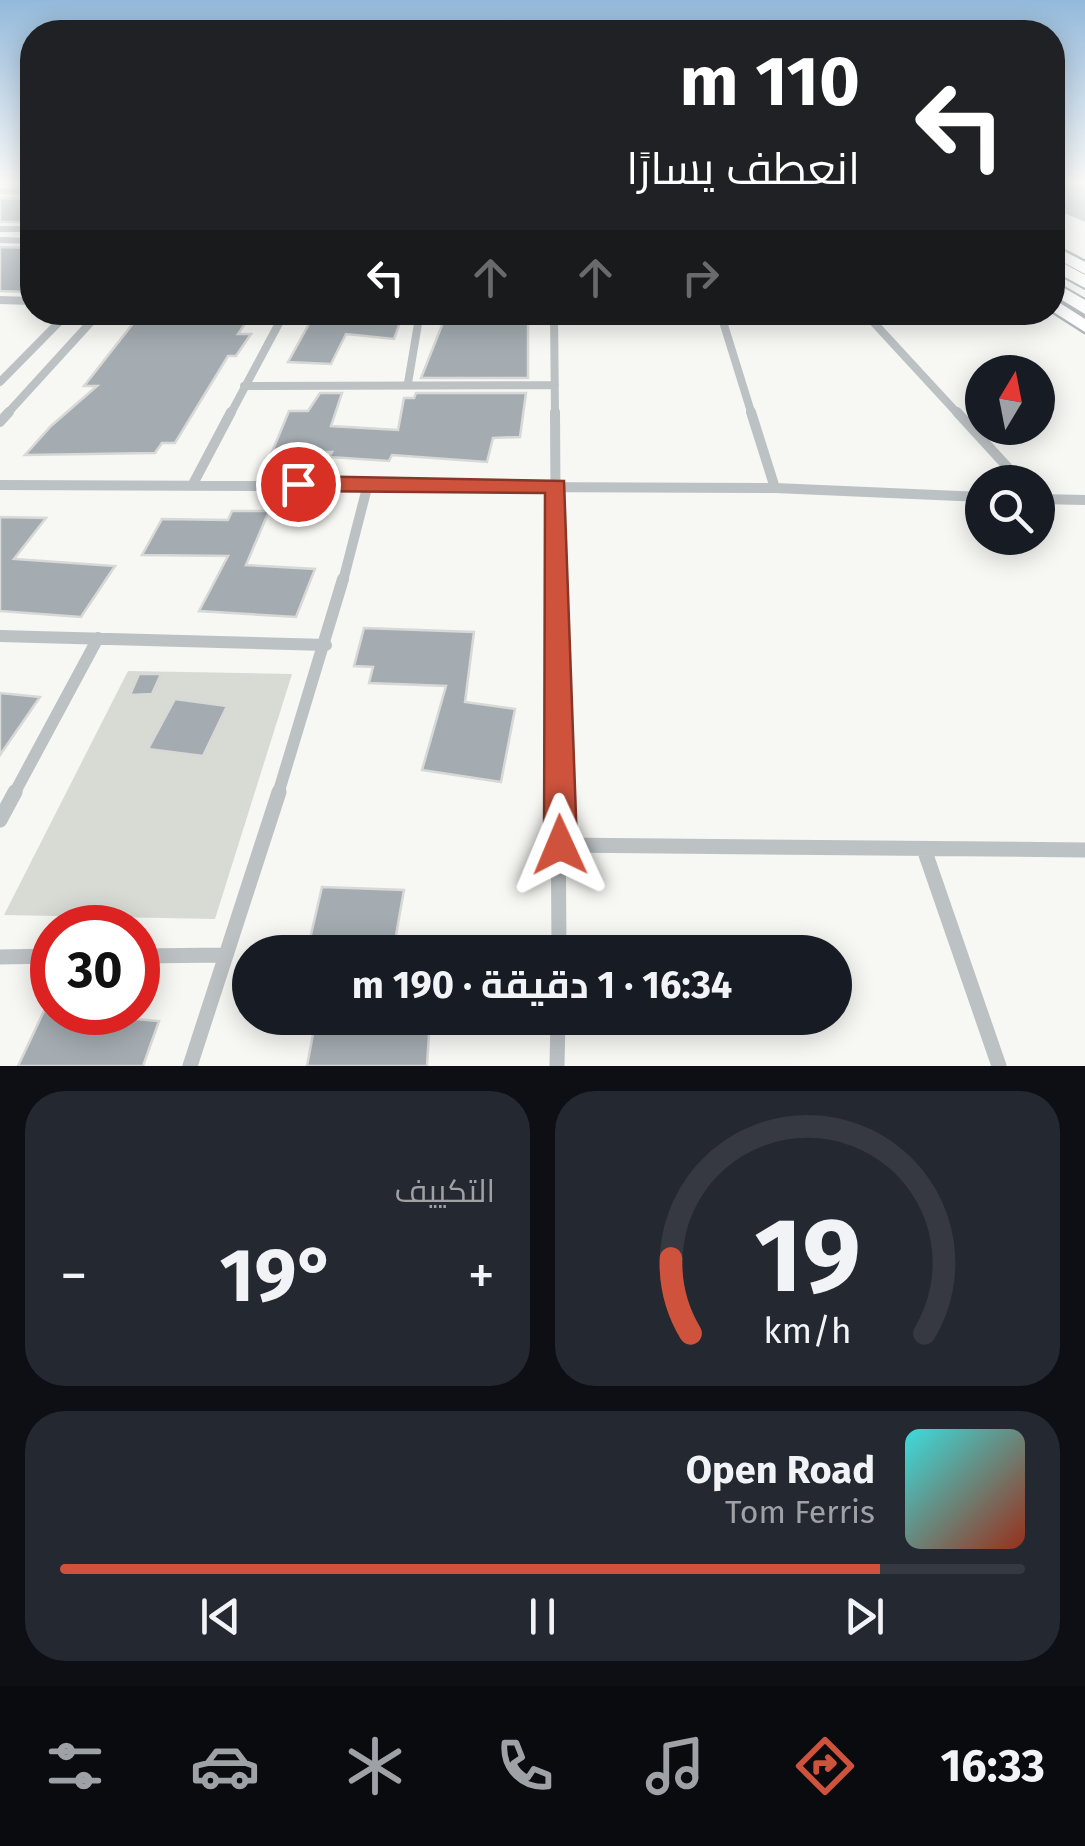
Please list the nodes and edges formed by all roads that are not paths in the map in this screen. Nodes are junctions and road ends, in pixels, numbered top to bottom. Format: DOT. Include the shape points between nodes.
graph roads {
  1 [pos="56,325"];
  2 [pos="88,325"];
  3 [pos="278,325"];
  4 [pos="418,325"];
  5 [pos="554,325"];
  6 [pos="724,325"];
  7 [pos="876,325"];
  8 [pos="0,382"];
  9 [pos="408,383"];
  10 [pos="555,385"];
  11 [pos="244,386"];
  12 [pos="0,422"];
  13 [pos="1005,465"];
  14 [pos="193,484"];
  15 [pos="368,484"];
  16 [pos="0,485"];
  17 [pos="556,486"];
  18 [pos="775,488"];
  19 [pos="965,496"];
  20 [pos="1055,499"];
  21 [pos="1085,500"];
  22 [pos="0,636"];
  23 [pos="98,638"];
  24 [pos="326,645"];
  25 [pos="0,820"];
  26 [pos="560,845"];
  27 [pos="924,849"];
  28 [pos="1085,850"];
  29 [pos="559,935"];
  30 [pos="226,955"];
  31 [pos="0,956"];
  32 [pos="30,956"];
  33 [pos="160,956"];
  34 [pos="558,1035"];
  35 [pos="190,1066"];
  36 [pos="557,1066"];
  37 [pos="999,1066"];
  1 -- 8 [label="street"];
  2 -- 12 [label="street"];
  3 -- 11 [label="street"];
  4 -- 9 [label="street"];
  5 -- 10 [label="street"];
  6 -- 18 [label="street"];
  7 -- 13 [label="street"];
  9 -- 10 [label="street"];
  9 -- 11 [label="street"];
  10 -- 17 [label="street"];
  11 -- 14 [label="street"];
  14 -- 15 [label="street"];
  14 -- 16 [label="street"];
  15 -- 17 [label="street"];
  15 -- 24 [label="street"];
  17 -- 18 [label="street"];
  17 -- 26 [label="street"];
  18 -- 19 [label="street"];
  20 -- 21 [label="street"];
  22 -- 23 [label="street"];
  23 -- 24 [label="street"];
  23 -- 25 [label="street"];
  24 -- 30 [label="street"];
  26 -- 27 [label="street"];
  26 -- 29 [label="street"];
  27 -- 28 [label="street"];
  27 -- 37 [label="street"];
  30 -- 33 [label="street"];
  30 -- 35 [label="street"];
  31 -- 32 [label="street"];
  34 -- 36 [label="street"];
}
